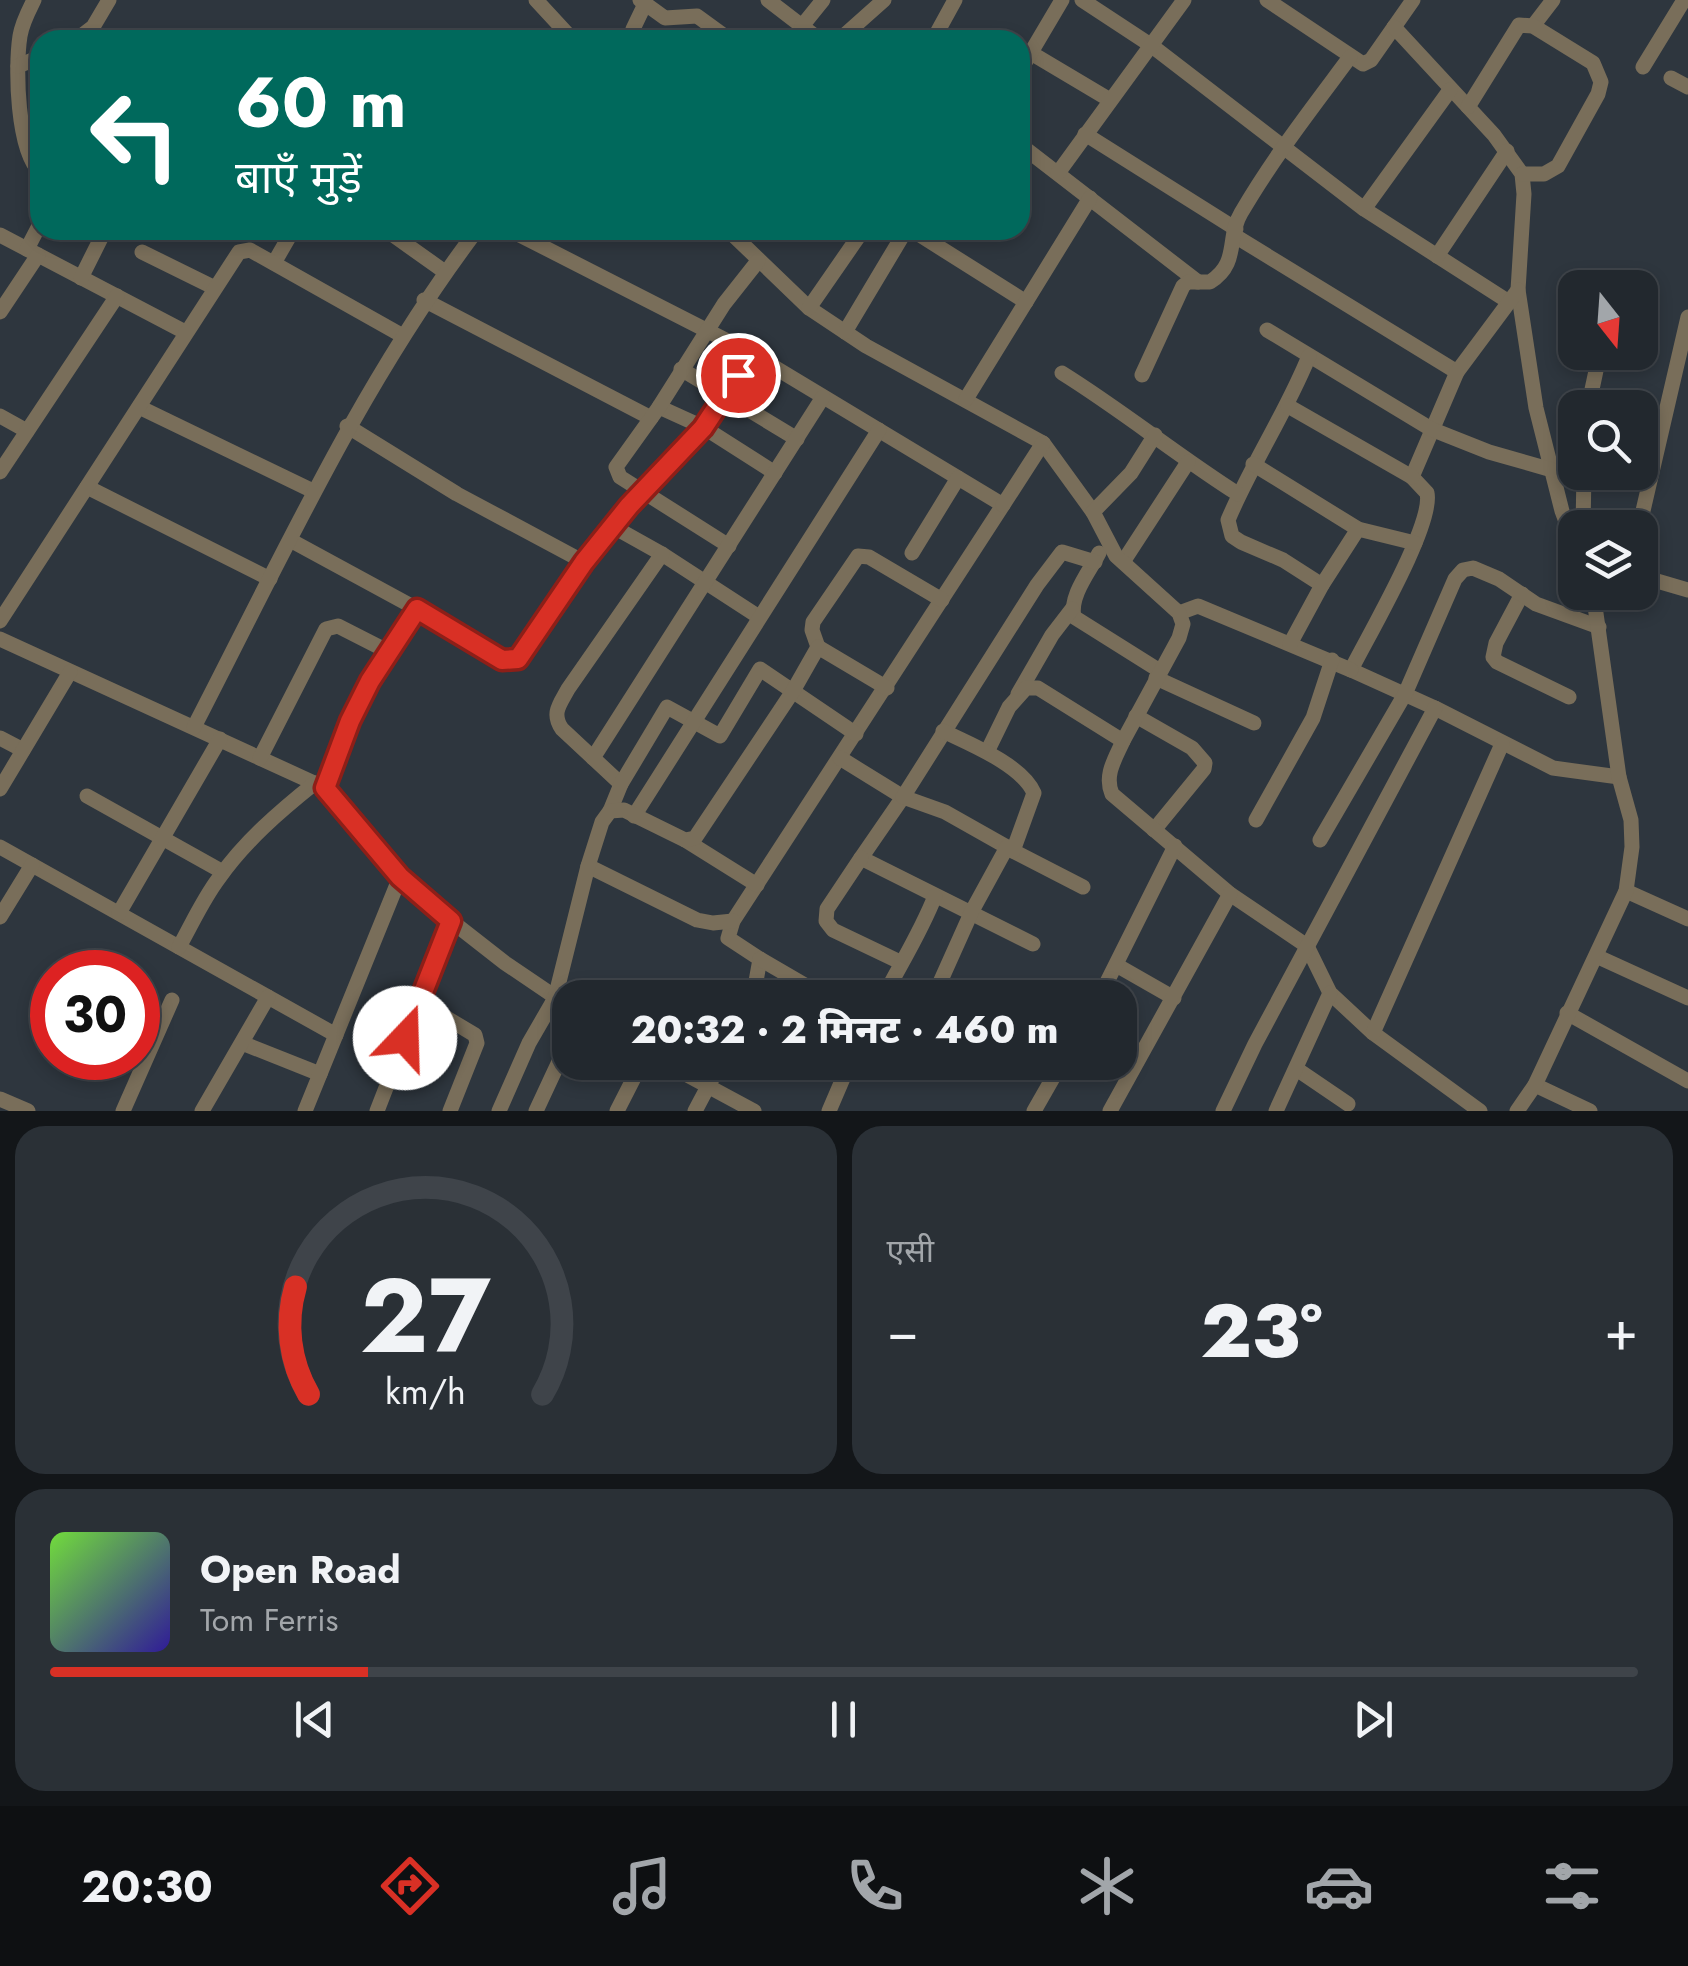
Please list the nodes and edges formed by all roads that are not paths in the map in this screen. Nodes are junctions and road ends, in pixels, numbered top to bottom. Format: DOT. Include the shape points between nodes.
graph roads {
  1 [pos="34,0"];
  2 [pos="109,0"];
  3 [pos="536,0"];
  4 [pos="823,0"];
  5 [pos="884,0"];
  6 [pos="955,0"];
  7 [pos="1062,0"];
  8 [pos="1082,0"];
  9 [pos="1184,0"];
  10 [pos="1267,0"];
  11 [pos="1413,0"];
  12 [pos="1553,0"];
  13 [pos="1684,0"];
  14 [pos="642,2"];
  15 [pos="774,2"];
  16 [pos="802,26"];
  17 [pos="1533,26"];
  18 [pos="1394,27"];
  19 [pos="90,30"];
  20 [pos="564,30"];
  21 [pos="633,30"];
  22 [pos="716,30"];
  23 [pos="807,30"];
  24 [pos="850,30"];
  25 [pos="938,30"];
  26 [pos="1152,46"];
  27 [pos="1030,53"];
  28 [pos="1350,57"];
  29 [pos="30,61"];
  30 [pos="18,66"];
  31 [pos="1643,67"];
  32 [pos="1671,78"];
  33 [pos="1688,87"];
  34 [pos="1450,90"];
  35 [pos="1110,100"];
  36 [pos="1468,107"];
  37 [pos="1085,134"];
  38 [pos="1283,148"];
  39 [pos="1507,151"];
  40 [pos="1030,152"];
  41 [pos="30,158"];
  42 [pos="1058,173"];
  43 [pos="1522,174"];
  44 [pos="1090,198"];
  45 [pos="1364,209"];
  46 [pos="1235,233"];
  47 [pos="0,234"];
  48 [pos="35,240"];
  49 [pos="99,240"];
  50 [pos="287,240"];
  51 [pos="400,240"];
  52 [pos="469,240"];
  53 [pos="530,240"];
  54 [pos="738,240"];
  55 [pos="856,240"];
  56 [pos="903,240"];
  57 [pos="925,240"];
  58 [pos="32,252"];
  59 [pos="142,252"];
  60 [pos="1438,256"];
  61 [pos="758,261"];
  62 [pos="274,263"];
  63 [pos="445,272"];
  64 [pos="81,278"];
  65 [pos="1199,282"];
  66 [pos="214,287"];
  67 [pos="117,296"];
  68 [pos="1514,296"];
  69 [pos="424,300"];
  70 [pos="1026,302"];
  71 [pos="809,308"];
  72 [pos="0,312"];
  73 [pos="1688,318"];
  74 [pos="707,329"];
  75 [pos="1267,330"];
  76 [pos="185,332"];
  77 [pos="845,332"];
  78 [pos="402,336"];
  79 [pos="751,353"];
  80 [pos="1309,356"];
  81 [pos="681,369"];
  82 [pos="1062,372"];
  83 [pos="1458,372"];
  84 [pos="1142,375"];
  85 [pos="724,396"];
  86 [pos="823,396"];
  87 [pos="966,399"];
  88 [pos="139,406"];
  89 [pos="1288,406"];
  90 [pos="655,412"];
  91 [pos="0,416"];
  92 [pos="348,426"];
  93 [pos="703,428"];
  94 [pos="1431,429"];
  95 [pos="879,430"];
  96 [pos="27,431"];
  97 [pos="1155,435"];
  98 [pos="797,438"];
  99 [pos="1042,443"];
  100 [pos="1188,462"];
  101 [pos="1252,464"];
  102 [pos="1552,470"];
  103 [pos="0,472"];
  104 [pos="775,473"];
  105 [pos="1412,477"];
  106 [pos="958,478"];
  107 [pos="87,486"];
  108 [pos="314,491"];
  109 [pos="642,492"];
  110 [pos="1238,494"];
  111 [pos="1002,505"];
  112 [pos="1564,510"];
  113 [pos="1642,510"];
  114 [pos="1093,512"];
  115 [pos="612,526"];
  116 [pos="1358,529"];
  117 [pos="290,540"];
  118 [pos="1106,541"];
  119 [pos="1415,543"];
  120 [pos="729,546"];
  121 [pos="912,553"];
  122 [pos="662,554"];
  123 [pos="584,562"];
  124 [pos="1095,562"];
  125 [pos="1122,562"];
  126 [pos="270,580"];
  127 [pos="1658,581"];
  128 [pos="706,582"];
  129 [pos="1322,585"];
  130 [pos="1688,590"];
  131 [pos="1522,594"];
  132 [pos="942,600"];
  133 [pos="417,609"];
  134 [pos="1072,610"];
  135 [pos="1596,610"];
  136 [pos="1179,613"];
  137 [pos="759,617"];
  138 [pos="0,621"];
  139 [pos="1599,626"];
  140 [pos="0,640"];
  141 [pos="1290,644"];
  142 [pos="818,647"];
  143 [pos="389,652"];
  144 [pos="1332,660"];
  145 [pos="1351,670"];
  146 [pos="70,672"];
  147 [pos="1158,674"];
  148 [pos="887,688"];
  149 [pos="793,692"];
  150 [pos="1018,694"];
  151 [pos="1405,694"];
  152 [pos="1569,697"];
  153 [pos="1435,708"];
  154 [pos="1136,716"];
  155 [pos="694,720"];
  156 [pos="1254,722"];
  157 [pos="194,727"];
  158 [pos="944,731"];
  159 [pos="856,734"];
  160 [pos="0,738"];
  161 [pos="220,739"];
  162 [pos="1123,741"];
  163 [pos="1502,744"];
  164 [pos="23,750"];
  165 [pos="987,752"];
  166 [pos="260,758"];
  167 [pos="593,758"];
  168 [pos="840,758"];
  169 [pos="1619,776"];
  170 [pos="621,784"];
  171 [pos="320,786"];
  172 [pos="0,790"];
  173 [pos="87,796"];
  174 [pos="903,796"];
  175 [pos="610,811"];
  176 [pos="634,816"];
  177 [pos="1256,820"];
  178 [pos="1154,830"];
  179 [pos="163,838"];
  180 [pos="684,840"];
  181 [pos="1320,840"];
  182 [pos="0,846"];
  183 [pos="1175,846"];
  184 [pos="1010,849"];
  185 [pos="860,858"];
  186 [pos="32,865"];
  187 [pos="588,866"];
  188 [pos="223,872"];
  189 [pos="400,877"];
  190 [pos="757,885"];
  191 [pos="1083,888"];
  192 [pos="1626,890"];
  193 [pos="1230,894"];
  194 [pos="935,896"];
  195 [pos="972,911"];
  196 [pos="118,913"];
  197 [pos="0,918"];
  198 [pos="1688,919"];
  199 [pos="451,921"];
  200 [pos="733,921"];
  201 [pos="1033,944"];
  202 [pos="1307,946"];
  203 [pos="179,947"];
  204 [pos="1596,956"];
  205 [pos="760,959"];
  206 [pos="900,962"];
  207 [pos="1118,966"];
  208 [pos="560,980"];
  209 [pos="756,980"];
  210 [pos="797,980"];
  211 [pos="892,980"];
  212 [pos="941,980"];
  213 [pos="1110,980"];
  214 [pos="1686,991"];
  215 [pos="1330,993"];
  216 [pos="552,996"];
  217 [pos="268,997"];
  218 [pos="1174,998"];
  219 [pos="172,1000"];
  220 [pos="420,1002"];
  221 [pos="552,1003"];
  222 [pos="1567,1013"];
  223 [pos="1373,1034"];
  224 [pos="336,1035"];
  225 [pos="242,1043"];
  226 [pos="1298,1070"];
  227 [pos="320,1074"];
  228 [pos="552,1077"];
  229 [pos="633,1080"];
  230 [pos="695,1080"];
  231 [pos="713,1080"];
  232 [pos="842,1080"];
  233 [pos="1052,1080"];
  234 [pos="1688,1081"];
  235 [pos="1535,1085"];
  236 [pos="709,1088"];
  237 [pos="0,1099"];
  238 [pos="1348,1104"];
  239 [pos="28,1111"];
  240 [pos="122,1111"];
  241 [pos="202,1111"];
  242 [pos="305,1111"];
  243 [pos="377,1111"];
  244 [pos="450,1111"];
  245 [pos="499,1111"];
  246 [pos="536,1111"];
  247 [pos="617,1111"];
  248 [pos="696,1111"];
  249 [pos="754,1111"];
  250 [pos="829,1111"];
  251 [pos="1034,1111"];
  252 [pos="1110,1111"];
  253 [pos="1223,1111"];
  254 [pos="1276,1111"];
  255 [pos="1480,1111"];
  256 [pos="1517,1111"];
  257 [pos="1590,1111"];
  1 -- 30 [label="street" via="22,24"];
  2 -- 19 [label="street"];
  3 -- 20 [label="street"];
  4 -- 16 [label="street"];
  5 -- 24 [label="street"];
  6 -- 25 [label="street"];
  7 -- 27 [label="street"];
  8 -- 26 [label="street"];
  9 -- 26 [label="street"];
  10 -- 28 [label="street"];
  11 -- 18 [label="street"];
  12 -- 17 [label="street"];
  13 -- 31 [label="street"];
  14 -- 21 [label="street"];
  14 -- 22 [label="street" via="665,18 697,16"];
  15 -- 16 [label="street"];
  16 -- 23 [label="street"];
  17 -- 36 [label="street" via="1516,28"];
  17 -- 43 [label="street" via="1593,62 1601,82 1558,166"];
  18 -- 28 [label="street" via="1367,63"];
  18 -- 34 [label="street"];
  26 -- 35 [label="street"];
  26 -- 38 [label="street"];
  27 -- 35 [label="street"];
  28 -- 38 [label="street"];
  29 -- 30 [label="street"];
  30 -- 41 [label="street"];
  32 -- 33 [label="street"];
  34 -- 36 [label="street"];
  34 -- 45 [label="street"];
  35 -- 37 [label="street"];
  36 -- 39 [label="street"];
  37 -- 42 [label="street"];
  37 -- 46 [label="street"];
  38 -- 45 [label="street"];
  38 -- 46 [label="street"];
  39 -- 43 [label="street"];
  39 -- 60 [label="street"];
  40 -- 42 [label="street"];
  42 -- 44 [label="street"];
  43 -- 68 [label="street"];
  44 -- 65 [label="street"];
  44 -- 70 [label="street"];
  45 -- 60 [label="street"];
  46 -- 65 [label="street" via="1222,272"];
  46 -- 83 [label="street"];
  47 -- 58 [label="street"];
  48 -- 58 [label="street"];
  49 -- 64 [label="street"];
  50 -- 62 [label="street"];
  51 -- 63 [label="street"];
  52 -- 63 [label="street"];
  53 -- 74 [label="street"];
  54 -- 61 [label="street"];
  55 -- 71 [label="street"];
  56 -- 77 [label="street"];
  57 -- 70 [label="street"];
  58 -- 64 [label="street"];
  58 -- 72 [label="street"];
  59 -- 66 [label="street"];
  60 -- 68 [label="street"];
  61 -- 71 [label="street"];
  61 -- 74 [label="street"];
  62 -- 66 [label="street" via="243,250"];
  62 -- 78 [label="street"];
  63 -- 69 [label="street"];
  64 -- 67 [label="street"];
  65 -- 84 [label="street" via="1183,286"];
  66 -- 76 [label="street"];
  67 -- 76 [label="street"];
  67 -- 96 [label="street"];
  68 -- 83 [label="street"];
  68 -- 102 [label="street"];
  69 -- 78 [label="street"];
  69 -- 90 [label="street"];
  70 -- 87 [label="street"];
  71 -- 77 [label="street"];
  73 -- 113 [label="street"];
  74 -- 79 [label="street"];
  74 -- 81 [label="street"];
  75 -- 80 [label="street"];
  76 -- 88 [label="street"];
  77 -- 87 [label="street"];
  78 -- 92 [label="street"];
  79 -- 85 [label="street"];
  79 -- 86 [label="street"];
  80 -- 89 [label="street"];
  80 -- 94 [label="street"];
  81 -- 85 [label="street"];
  81 -- 90 [label="street"];
  82 -- 97 [label="street"];
  83 -- 94 [label="street"];
  85 -- 93 [label="street"];
  85 -- 98 [label="street"];
  86 -- 95 [label="street"];
  86 -- 98 [label="street"];
  87 -- 99 [label="street"];
  88 -- 107 [label="street"];
  88 -- 108 [label="street"];
  89 -- 101 [label="street"];
  89 -- 105 [label="street"];
  90 -- 93 [label="street"];
  90 -- 109 [label="street" via="616,467"];
  91 -- 96 [label="street"];
  92 -- 108 [label="street"];
  92 -- 123 [label="street"];
  93 -- 104 [label="street"];
  93 -- 109 [label="street"];
  94 -- 102 [label="street"];
  94 -- 105 [label="street"];
  95 -- 106 [label="street"];
  95 -- 137 [label="street"];
  96 -- 103 [label="street"];
  97 -- 100 [label="street"];
  97 -- 114 [label="street"];
  98 -- 104 [label="street"];
  99 -- 111 [label="street"];
  99 -- 114 [label="street"];
  100 -- 110 [label="street"];
  100 -- 125 [label="street"];
  101 -- 110 [label="street"];
  101 -- 116 [label="street"];
  102 -- 112 [label="street"];
  104 -- 120 [label="street"];
  105 -- 119 [label="street" via="1429,499"];
  106 -- 111 [label="street"];
  106 -- 121 [label="street"];
  107 -- 126 [label="street"];
  107 -- 138 [label="street"];
  108 -- 117 [label="street"];
  109 -- 115 [label="street"];
  109 -- 120 [label="street"];
  110 -- 129 [label="street" via="1228,520 1232,536"];
  111 -- 132 [label="street"];
  114 -- 118 [label="street"];
  115 -- 122 [label="street"];
  115 -- 123 [label="street"];
  116 -- 119 [label="street"];
  116 -- 129 [label="street"];
  117 -- 126 [label="street"];
  117 -- 133 [label="street"];
  118 -- 124 [label="street"];
  118 -- 125 [label="street"];
  119 -- 145 [label="street"];
  120 -- 128 [label="street"];
  122 -- 128 [label="street"];
  122 -- 167 [label="street" via="555,712 562,730"];
  123 -- 133 [label="street" via="514,662"];
  124 -- 134 [label="street"];
  124 -- 158 [label="street" via="1062,552"];
  125 -- 136 [label="street"];
  126 -- 157 [label="street"];
  127 -- 130 [label="street"];
  128 -- 137 [label="street"];
  128 -- 167 [label="street"];
  129 -- 141 [label="street"];
  131 -- 139 [label="street"];
  131 -- 151 [label="street" via="1473,568 1463,570"];
  131 -- 152 [label="street" via="1494,657"];
  132 -- 142 [label="street" via="858,556 813,622"];
  132 -- 148 [label="street"];
  133 -- 143 [label="street"];
  134 -- 147 [label="street"];
  134 -- 150 [label="street"];
  135 -- 139 [label="street"];
  136 -- 141 [label="street" via="1198,606"];
  136 -- 147 [label="street" via="1179,638"];
  137 -- 155 [label="street"];
  139 -- 169 [label="street"];
  140 -- 146 [label="street"];
  141 -- 144 [label="street"];
  142 -- 148 [label="street"];
  142 -- 149 [label="street"];
  143 -- 166 [label="street" via="338,626 326,630"];
  143 -- 171 [label="street"];
  144 -- 145 [label="street"];
  144 -- 177 [label="street" via="1313,718"];
  145 -- 151 [label="street"];
  146 -- 157 [label="street"];
  146 -- 164 [label="street"];
  147 -- 154 [label="street"];
  147 -- 156 [label="street"];
  148 -- 159 [label="street"];
  149 -- 155 [label="street" via="760,669 720,736"];
  149 -- 159 [label="street"];
  149 -- 180 [label="street" via="696,838"];
  150 -- 162 [label="street" via="1038,688"];
  150 -- 165 [label="street"];
  151 -- 153 [label="street"];
  151 -- 181 [label="street"];
  153 -- 163 [label="street"];
  153 -- 202 [label="street"];
  154 -- 162 [label="street"];
  154 -- 178 [label="street" via="1205,762"];
  155 -- 170 [label="street" via="667,707"];
  155 -- 176 [label="street"];
  157 -- 161 [label="street"];
  158 -- 165 [label="street"];
  158 -- 174 [label="street"];
  159 -- 168 [label="street"];
  160 -- 164 [label="street"];
  161 -- 166 [label="street"];
  161 -- 179 [label="street"];
  162 -- 178 [label="street" via="1108,784"];
  163 -- 169 [label="street" via="1554,768"];
  163 -- 223 [label="street"];
  164 -- 172 [label="street"];
  165 -- 184 [label="street" via="1030,782 1034,793"];
  166 -- 171 [label="street"];
  167 -- 170 [label="street"];
  168 -- 174 [label="street"];
  168 -- 190 [label="street"];
  169 -- 192 [label="street" via="1631,820"];
  170 -- 175 [label="street"];
  171 -- 188 [label="street" via="278,812"];
  171 -- 189 [label="street"];
  173 -- 179 [label="street"];
  174 -- 184 [label="street"];
  174 -- 185 [label="street"];
  175 -- 176 [label="street"];
  175 -- 187 [label="street"];
  176 -- 180 [label="street"];
  178 -- 183 [label="street"];
  179 -- 188 [label="street"];
  179 -- 196 [label="street"];
  180 -- 190 [label="street"];
  182 -- 186 [label="street"];
  183 -- 193 [label="street"];
  183 -- 207 [label="street"];
  184 -- 191 [label="street"];
  184 -- 195 [label="street"];
  185 -- 194 [label="street"];
  185 -- 206 [label="street" via="826,909 826,921"];
  186 -- 196 [label="street"];
  186 -- 197 [label="street"];
  187 -- 200 [label="street" via="697,920"];
  187 -- 208 [label="street"];
  188 -- 203 [label="street"];
  189 -- 199 [label="street"];
  189 -- 224 [label="street"];
  190 -- 200 [label="street"];
  192 -- 198 [label="street"];
  192 -- 204 [label="street"];
  193 -- 202 [label="street"];
  193 -- 218 [label="street"];
  194 -- 195 [label="street"];
  194 -- 206 [label="street"];
  195 -- 201 [label="street"];
  195 -- 212 [label="street"];
  196 -- 203 [label="street"];
  199 -- 216 [label="street"];
  199 -- 220 [label="street"];
  200 -- 205 [label="street" via="728,938"];
  202 -- 215 [label="street"];
  202 -- 253 [label="street"];
  203 -- 217 [label="street"];
  204 -- 214 [label="street"];
  204 -- 222 [label="street"];
  205 -- 209 [label="street"];
  205 -- 210 [label="street"];
  206 -- 211 [label="street"];
  207 -- 213 [label="street"];
  207 -- 218 [label="street"];
  215 -- 223 [label="street"];
  215 -- 226 [label="street"];
  217 -- 224 [label="street"];
  217 -- 225 [label="street"];
  218 -- 252 [label="street"];
  219 -- 240 [label="street"];
  220 -- 243 [label="street"];
  220 -- 244 [label="street" via="475,1035"];
  221 -- 245 [label="street"];
  222 -- 234 [label="street"];
  222 -- 235 [label="street"];
  223 -- 255 [label="street"];
  224 -- 227 [label="street"];
  225 -- 227 [label="street"];
  225 -- 241 [label="street"];
  226 -- 238 [label="street"];
  226 -- 254 [label="street"];
  227 -- 242 [label="street"];
  228 -- 246 [label="street"];
  229 -- 247 [label="street"];
  230 -- 236 [label="street"];
  231 -- 236 [label="street"];
  232 -- 250 [label="street"];
  233 -- 251 [label="street"];
  235 -- 256 [label="street"];
  235 -- 257 [label="street"];
  236 -- 248 [label="street"];
  236 -- 249 [label="street"];
  237 -- 239 [label="street"];
}
